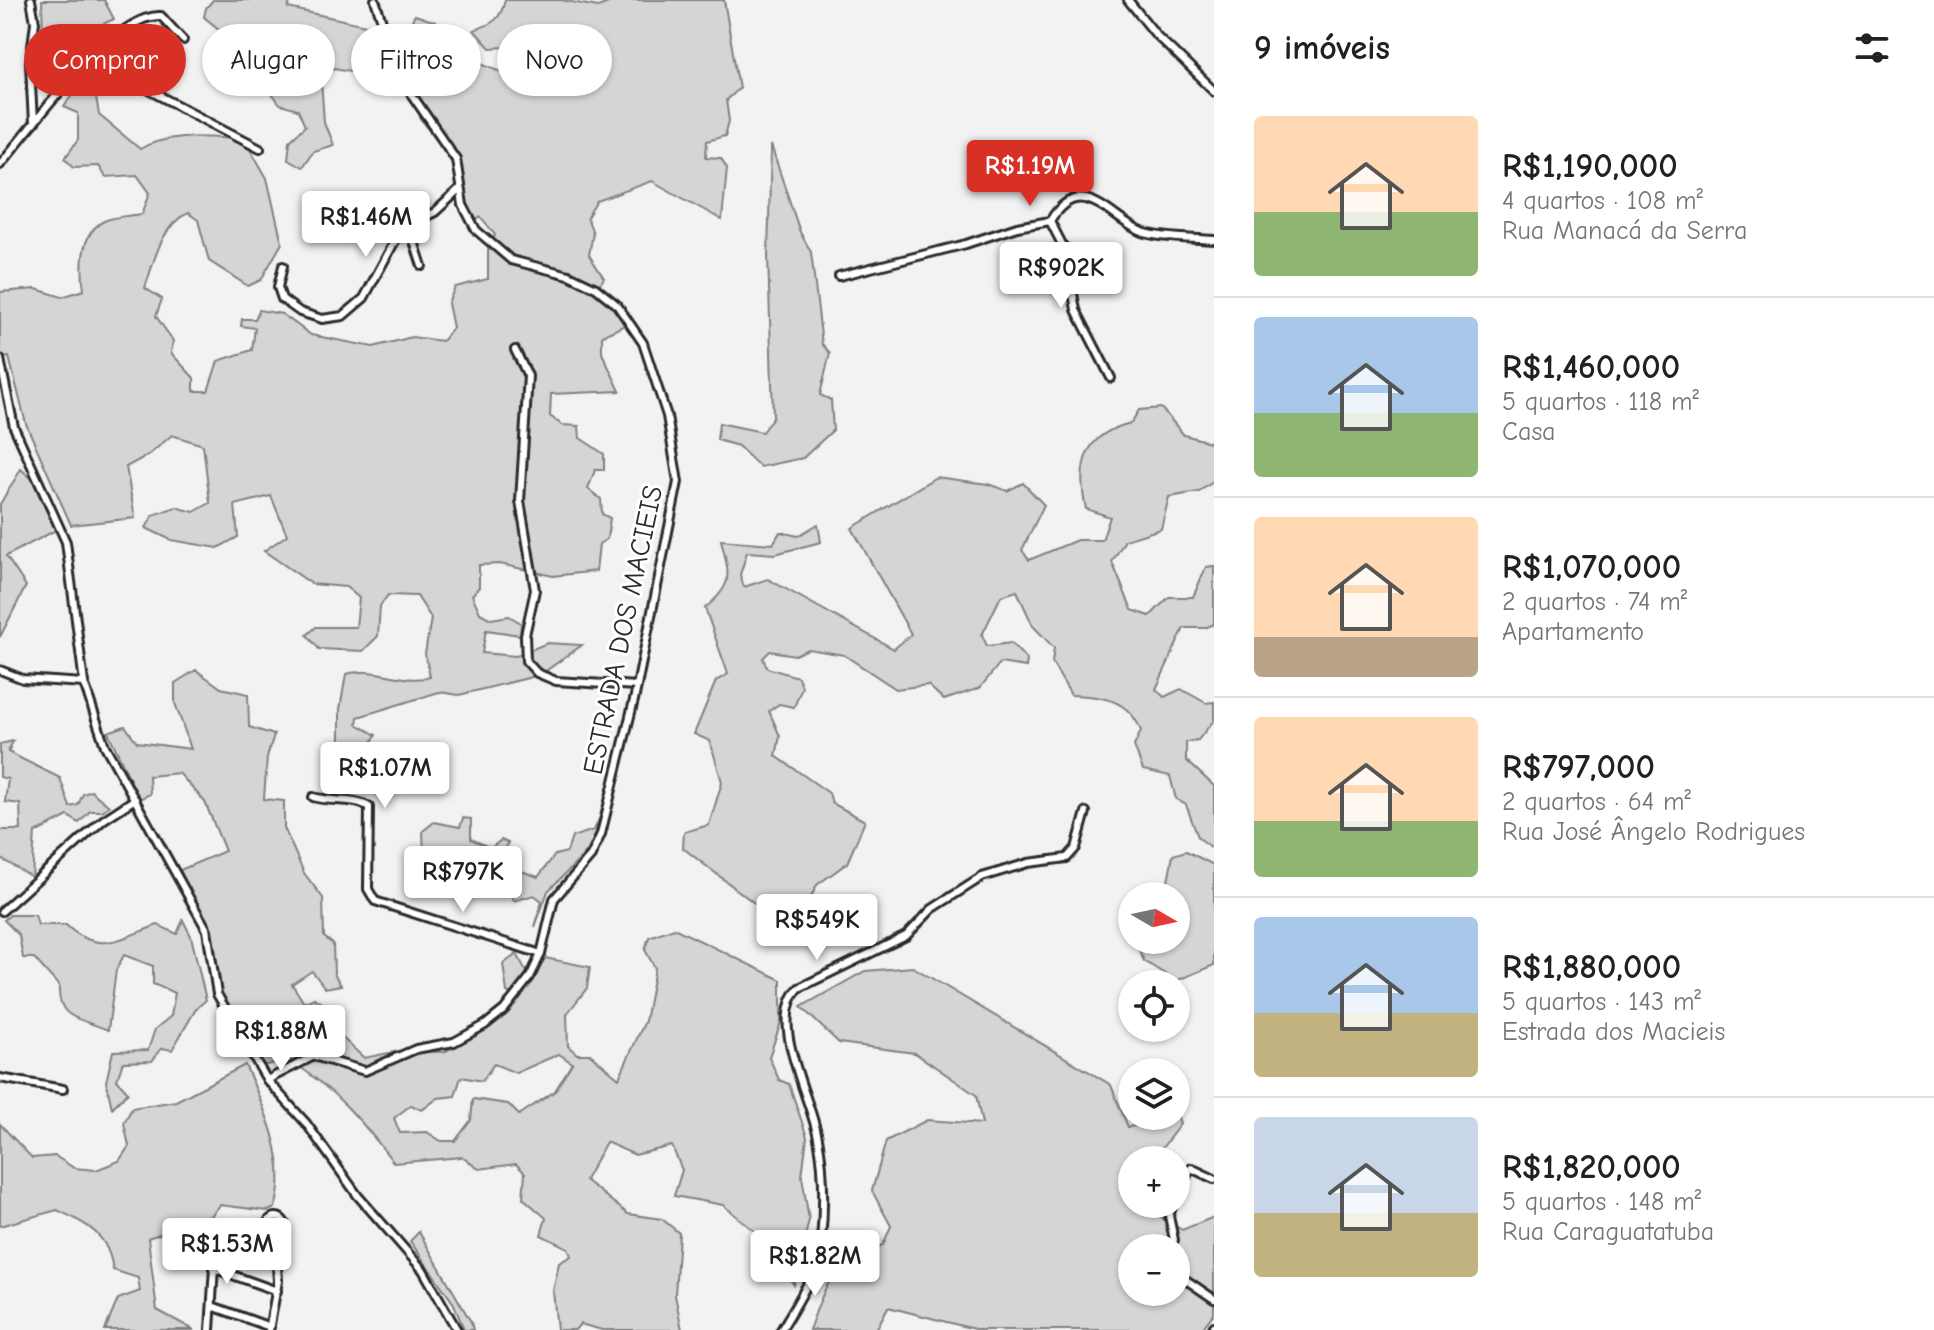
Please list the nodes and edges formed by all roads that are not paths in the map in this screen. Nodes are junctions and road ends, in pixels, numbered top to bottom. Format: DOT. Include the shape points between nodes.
graph roads {
  1 [pos="31,0"];
  2 [pos="375,0"];
  3 [pos="1128,0"];
  4 [pos="140,24"];
  5 [pos="170,24"];
  6 [pos="1214,91"];
  7 [pos="57,96"];
  8 [pos="161,96"];
  9 [pos="33,124"];
  10 [pos="260,148"];
  11 [pos="0,164"];
  12 [pos="459,190"];
  13 [pos="1050,221"];
  14 [pos="408,223"];
  15 [pos="1214,240"];
  16 [pos="283,266"];
  17 [pos="422,266"];
  18 [pos="839,276"];
  19 [pos="515,350"];
  20 [pos="0,359"];
  21 [pos="0,371"];
  22 [pos="1111,378"];
  23 [pos="0,670"];
  24 [pos="84,683"];
  25 [pos="637,686"];
  26 [pos="313,797"];
  27 [pos="135,799"];
  28 [pos="1086,812"];
  29 [pos="2,911"];
  30 [pos="541,954"];
  31 [pos="0,1078"];
  32 [pos="267,1080"];
  33 [pos="63,1089"];
  34 [pos="1190,1170"];
  35 [pos="1214,1179"];
  36 [pos="275,1234"];
  37 [pos="278,1255"];
  38 [pos="213,1268"];
  39 [pos="1190,1283"];
  40 [pos="277,1291"];
  41 [pos="1214,1299"];
  42 [pos="212,1306"];
  43 [pos="269,1329"];
  44 [pos="210,1330"];
  45 [pos="457,1330"];
  46 [pos="781,1330"];
  1 -- 9 [label="street"];
  2 -- 12 [label="street, ESTRADA DOS MACIEIS" via="412,95 456,159"];
  3 -- 6 [label="street"];
  4 -- 5 [label="street" via="154,16"];
  7 -- 9 [label="street"];
  8 -- 10 [label="street"];
  9 -- 11 [label="street"];
  12 -- 14 [label="street" via="435,212"];
  12 -- 25 [label="street, ESTRADA DOS MACIEIS" via="476,230 499,252 569,275 606,294 633,324 653,366 678,482"];
  13 -- 15 [label="street" via="1065,205 1086,200 1108,207 1142,232"];
  13 -- 18 [label="street"];
  13 -- 22 [label="street" via="1065,250 1076,310"];
  14 -- 16 [label="street" via="394,238 364,298 343,316 314,317 289,304 278,287"];
  14 -- 17 [label="street"];
  19 -- 25 [label="street" via="528,376 520,501 535,590 525,635 526,661 556,681"];
  20 -- 21 [label="street"];
  21 -- 24 [label="street" via="18,437 66,542"];
  23 -- 24 [label="street" via="23,679"];
  24 -- 27 [label="street" via="105,746"];
  25 -- 30 [label="street, ESTRADA DOS MACIEIS" via="601,834 591,856 554,899"];
  26 -- 30 [label="street" via="369,807 371,897 387,907"];
  27 -- 29 [label="street" via="103,820"];
  27 -- 32 [label="street" via="207,930 214,988"];
  28 -- 46 [label="street" via="1076,848 1067,858 1028,863 973,881 922,916 906,936 799,988 788,1001 789,1041 819,1140 821,1243"];
  30 -- 32 [label="street, ESTRADA DOS MACIEIS" via="504,1010 454,1042 416,1049 365,1071 314,1056"];
  31 -- 33 [label="street"];
  32 -- 45 [label="street" via="423,1270"];
  34 -- 35 [label="street"];
  36 -- 37 [label="street"];
  37 -- 38 [label="street" via="216,1236"];
  37 -- 40 [label="street"];
  38 -- 40 [label="street"];
  38 -- 42 [label="street"];
  39 -- 41 [label="street"];
  40 -- 43 [label="street"];
  42 -- 43 [label="street"];
  42 -- 44 [label="street"];
}
